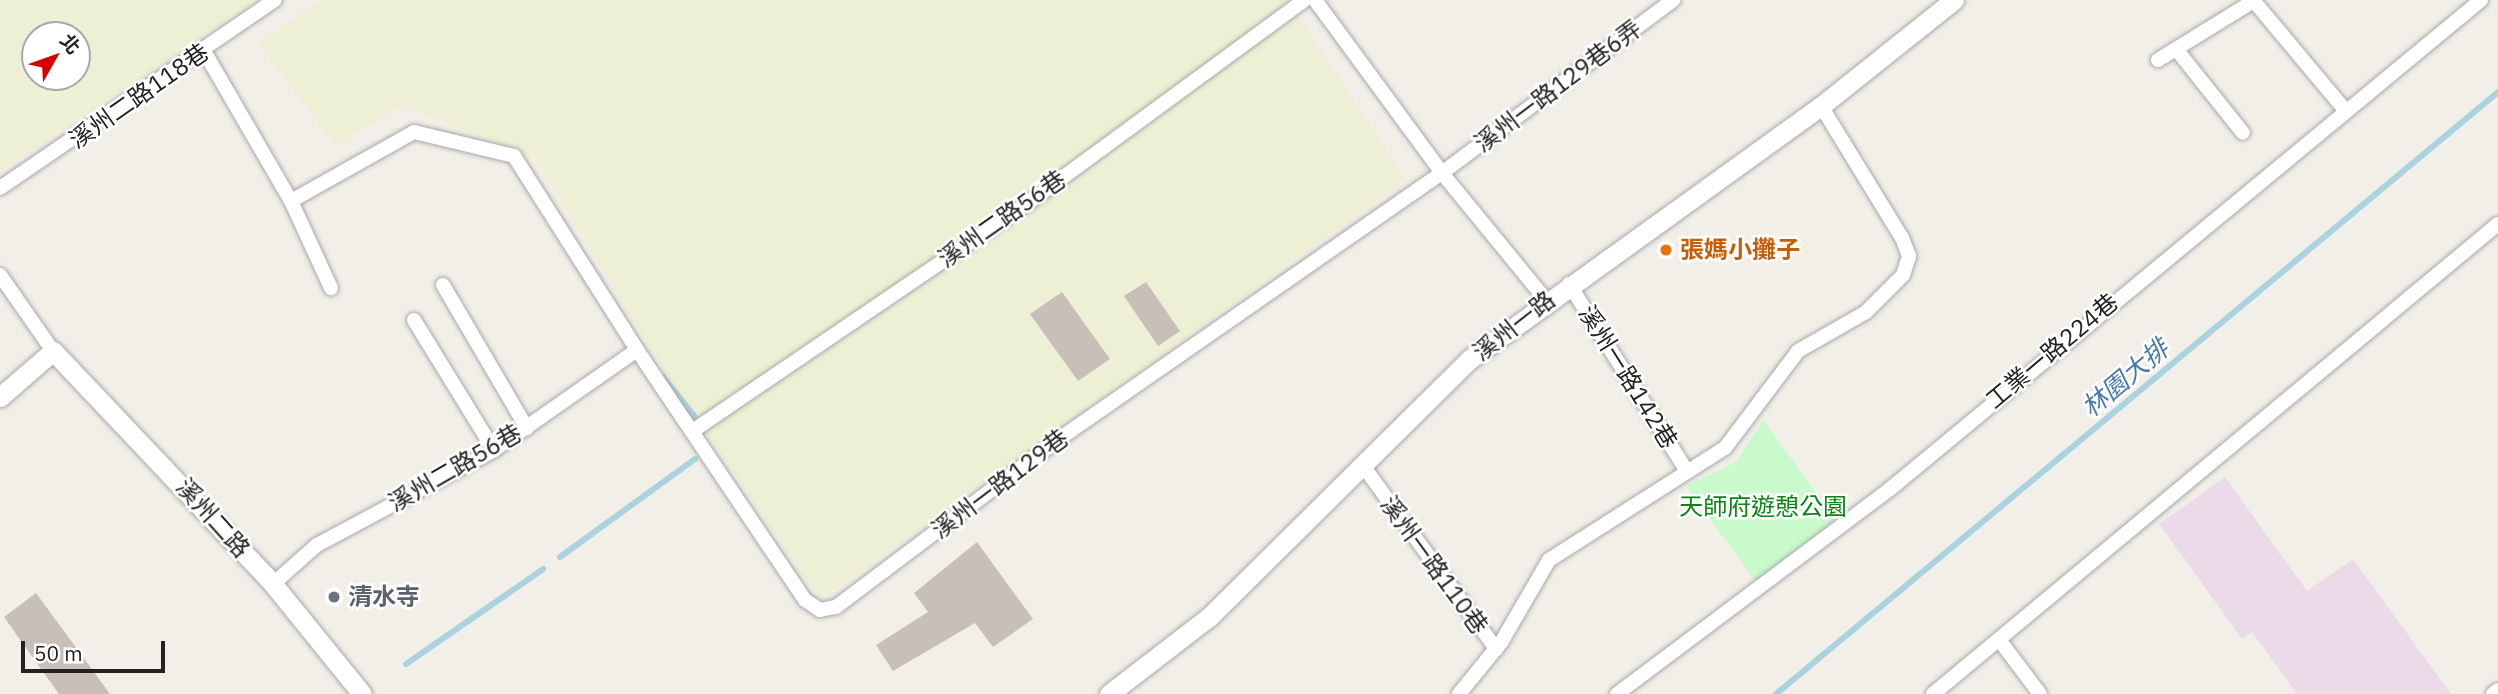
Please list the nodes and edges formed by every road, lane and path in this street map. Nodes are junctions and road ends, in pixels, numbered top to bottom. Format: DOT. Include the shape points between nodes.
graph roads {
  1 [pos="275,0"];
  2 [pos="1304,0"];
  3 [pos="1315,0"];
  4 [pos="1673,0"];
  5 [pos="1954,0"];
  6 [pos="2254,0"];
  7 [pos="2481,0"];
  8 [pos="2176,49"];
  9 [pos="204,51"];
  10 [pos="2158,60"];
  11 [pos="1821,106"];
  12 [pos="2344,109"];
  13 [pos="2244,133"];
  14 [pos="1442,173"];
  15 [pos="0,188"];
  16 [pos="291,201"];
  17 [pos="2498,224"];
  18 [pos="0,275"];
  19 [pos="1569,284"];
  20 [pos="443,285"];
  21 [pos="331,288"];
  22 [pos="1546,300"];
  23 [pos="414,320"];
  24 [pos="636,350"];
  25 [pos="53,351"];
  26 [pos="0,397"];
  27 [pos="527,428"];
  28 [pos="694,430"];
  29 [pos="495,450"];
  30 [pos="1364,467"];
  31 [pos="1686,470"];
  32 [pos="273,584"];
  33 [pos="2000,641"];
  34 [pos="1496,649"];
  35 [pos="2498,690"];
  36 [pos="362,694"];
  37 [pos="1109,694"];
  38 [pos="1459,694"];
  39 [pos="1617,694"];
  40 [pos="1933,694"];
  41 [pos="2040,694"];
  42 [pos="2493,694"];
  1 -- 9 [label="street, 溪州二路118巷"];
  2 -- 28 [label="street, 溪州二路56巷" via="1028,203"];
  3 -- 14 [label="street"];
  4 -- 14 [label="street, 溪州一路129巷6弄"];
  5 -- 11 [label="street, 溪州一路"];
  6 -- 8 [label="street"];
  6 -- 12 [label="street"];
  7 -- 12 [label="street, 工業一路224巷"];
  8 -- 10 [label="street"];
  8 -- 13 [label="street"];
  9 -- 15 [label="street, 溪州二路118巷"];
  9 -- 16 [label="street"];
  11 -- 19 [label="street, 溪州一路"];
  11 -- 31 [label="street, 溪州一路110巷" via="1902,238 1909,256 1903,275 1866,312 1798,351 1725,448"];
  12 -- 39 [label="street, 工業一路224巷" via="1890,489"];
  14 -- 22 [label="street"];
  14 -- 28 [label="street, 溪州一路129巷" via="1059,439 836,607 820,610 805,600"];
  16 -- 21 [label="street"];
  16 -- 24 [label="street, 溪州一路129巷" via="414,132 514,156"];
  17 -- 33 [label="street"];
  18 -- 25 [label="street, 溪州二路"];
  19 -- 22 [label="street, 溪州一路"];
  19 -- 31 [label="street, 溪州一路142巷"];
  20 -- 27 [label="street"];
  22 -- 30 [label="street, 溪州一路" via="1470,359"];
  23 -- 29 [label="street"];
  24 -- 27 [label="street, 溪州二路56巷"];
  24 -- 28 [label="street, 溪州一路129巷"];
  25 -- 26 [label="street"];
  25 -- 32 [label="street, 溪州二路"];
  27 -- 29 [label="street, 溪州二路56巷"];
  29 -- 32 [label="street, 溪州二路56巷" via="317,545"];
  30 -- 34 [label="street, 溪州一路110巷"];
  30 -- 37 [label="street, 溪州一路" via="1209,617"];
  31 -- 34 [label="street, 溪州一路110巷" via="1549,560"];
  32 -- 36 [label="street, 溪州二路"];
  33 -- 40 [label="street"];
  33 -- 41 [label="street"];
  34 -- 38 [label="street"];
  35 -- 42 [label="street"];
}
